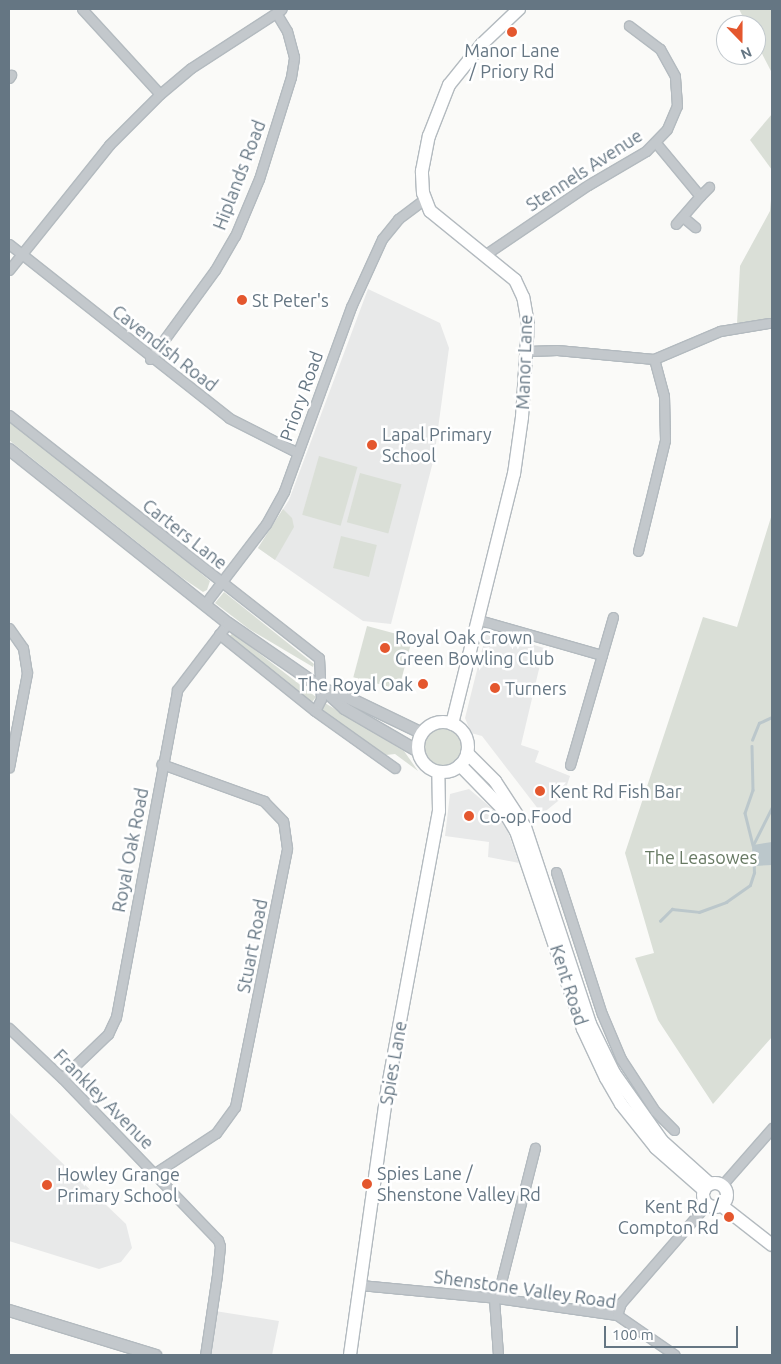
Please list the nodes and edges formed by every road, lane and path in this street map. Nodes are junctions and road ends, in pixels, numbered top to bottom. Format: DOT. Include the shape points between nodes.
graph roads {
  1 [pos="82,9"];
  2 [pos="519,9"];
  3 [pos="279,11"];
  4 [pos="629,26"];
  5 [pos="160,94"];
  6 [pos="656,143"];
  7 [pos="708,187"];
  8 [pos="700,196"];
  9 [pos="424,199"];
  10 [pos="695,227"];
  11 [pos="9,244"];
  12 [pos="21,254"];
  13 [pos="486,254"];
  14 [pos="9,270"];
  15 [pos="769,324"];
  16 [pos="528,351"];
  17 [pos="150,359"];
  18 [pos="654,359"];
  19 [pos="9,415"];
  20 [pos="9,449"];
  21 [pos="298,453"];
  22 [pos="638,551"];
  23 [pos="221,584"];
  24 [pos="204,605"];
  25 [pos="613,617"];
  26 [pos="479,620"];
  27 [pos="228,624"];
  28 [pos="9,628"];
  29 [pos="219,634"];
  30 [pos="602,655"];
  31 [pos="323,689"];
  32 [pos="314,711"];
  33 [pos="452,724"];
  34 [pos="422,733"];
  35 [pos="418,751"];
  36 [pos="468,753"];
  37 [pos="394,763"];
  38 [pos="162,764"];
  39 [pos="460,765"];
  40 [pos="570,765"];
  41 [pos="9,767"];
  42 [pos="438,772"];
  43 [pos="556,872"];
  44 [pos="9,1028"];
  45 [pos="62,1078"];
  46 [pos="624,1079"];
  47 [pos="772,1128"];
  48 [pos="674,1130"];
  49 [pos="535,1148"];
  50 [pos="155,1173"];
  51 [pos="712,1186"];
  52 [pos="724,1202"];
  53 [pos="707,1204"];
  54 [pos="772,1235"];
  55 [pos="772,1246"];
  56 [pos="360,1285"];
  57 [pos="496,1298"];
  58 [pos="9,1310"];
  59 [pos="617,1315"];
  60 [pos="155,1355"];
  61 [pos="205,1355"];
  62 [pos="350,1355"];
  63 [pos="498,1355"];
  64 [pos="675,1355"];
  1 -- 5 [label="street"];
  2 -- 9 [label="main road" via="482,44 449,85 436,114 423,158"];
  3 -- 5 [label="street" via="191,68"];
  3 -- 17 [label="street, Hiplands Road" via="294,57 291,77 259,179 235,236 215,270"];
  4 -- 6 [label="street, Stennels Avenue" via="660,49 674,76 677,106 667,129"];
  5 -- 12 [label="street" via="109,145"];
  6 -- 8 [label="street"];
  6 -- 13 [label="street, Stennels Avenue"];
  7 -- 8 [label="street"];
  8 -- 10 [label="street" via="680,221"];
  9 -- 13 [label="main road, Manor Lane" via="430,211 444,225"];
  9 -- 21 [label="street, Priory Road" via="398,219 370,262"];
  11 -- 12 [label="street, Cavendish Road"];
  12 -- 14 [label="street"];
  12 -- 17 [label="street, Cavendish Road"];
  13 -- 16 [label="main road, Manor Lane" via="519,286 527,314"];
  15 -- 18 [label="street" via="713,333"];
  16 -- 18 [label="street" via="557,350"];
  16 -- 26 [label="main road, Manor Lane" via="514,474"];
  17 -- 21 [label="street, Cavendish Road" via="229,418"];
  18 -- 22 [label="street" via="664,396 665,440"];
  19 -- 23 [label="street, Carters Lane"];
  20 -- 24 [label="street"];
  21 -- 23 [label="street, Priory Road" via="266,524"];
  23 -- 24 [label="street, Priory Road"];
  23 -- 31 [label="street, Carters Lane" via="319,658"];
  24 -- 27 [label="street"];
  25 -- 30 [label="street"];
  26 -- 30 [label="street"];
  26 -- 33 [label="main road, Manor Lane"];
  27 -- 29 [label="street, Royal Oak Road"];
  27 -- 31 [label="street"];
  28 -- 41 [label="street" via="23,648 28,673"];
  29 -- 32 [label="street"];
  29 -- 38 [label="street, Royal Oak Road" via="177,690"];
  30 -- 40 [label="street"];
  31 -- 32 [label="street"];
  31 -- 34 [label="street" via="339,692"];
  31 -- 35 [label="street" via="344,708"];
  32 -- 37 [label="street"];
  33 -- 34 [label="main road" via="435,723"];
  33 -- 36 [label="main road" via="464,733"];
  34 -- 35 [label="main road"];
  35 -- 42 [label="main road" via="425,764"];
  36 -- 39 [label="main road"];
  36 -- 46 [label="main road, Kent Road" via="495,781 525,827 590,1024"];
  38 -- 45 [label="street, Royal Oak Road" via="116,1017 108,1034"];
  38 -- 50 [label="street, Stuart Road" via="264,802 282,821 287,848 235,1107 216,1133"];
  39 -- 42 [label="main road"];
  39 -- 51 [label="main road, Kent Road" via="502,808 516,832 583,1029 621,1104 656,1148"];
  42 -- 56 [label="main road, Spies Lane" via="439,811 388,1086"];
  43 -- 46 [label="street, Kent Road"];
  44 -- 45 [label="street, Frankley Avenue"];
  45 -- 50 [label="street, Frankley Avenue"];
  46 -- 48 [label="street, Kent Road"];
  46 -- 51 [label="main road, Kent Road" via="662,1141"];
  47 -- 51 [label="street"];
  49 -- 57 [label="street"];
  50 -- 61 [label="street, Frankley Avenue" via="220,1246"];
  51 -- 52 [label="main road, Kent Road"];
  51 -- 53 [label="main road"];
  52 -- 53 [label="main road"];
  52 -- 54 [label="main road"];
  52 -- 55 [label="main road"];
  53 -- 59 [label="street" via="621,1303"];
  56 -- 57 [label="street, Shenstone Valley Road"];
  56 -- 62 [label="main road, Spies Lane"];
  57 -- 59 [label="street, Shenstone Valley Road"];
  57 -- 63 [label="street"];
  58 -- 60 [label="street"];
  59 -- 64 [label="street, Shenstone Valley Road"];
}
